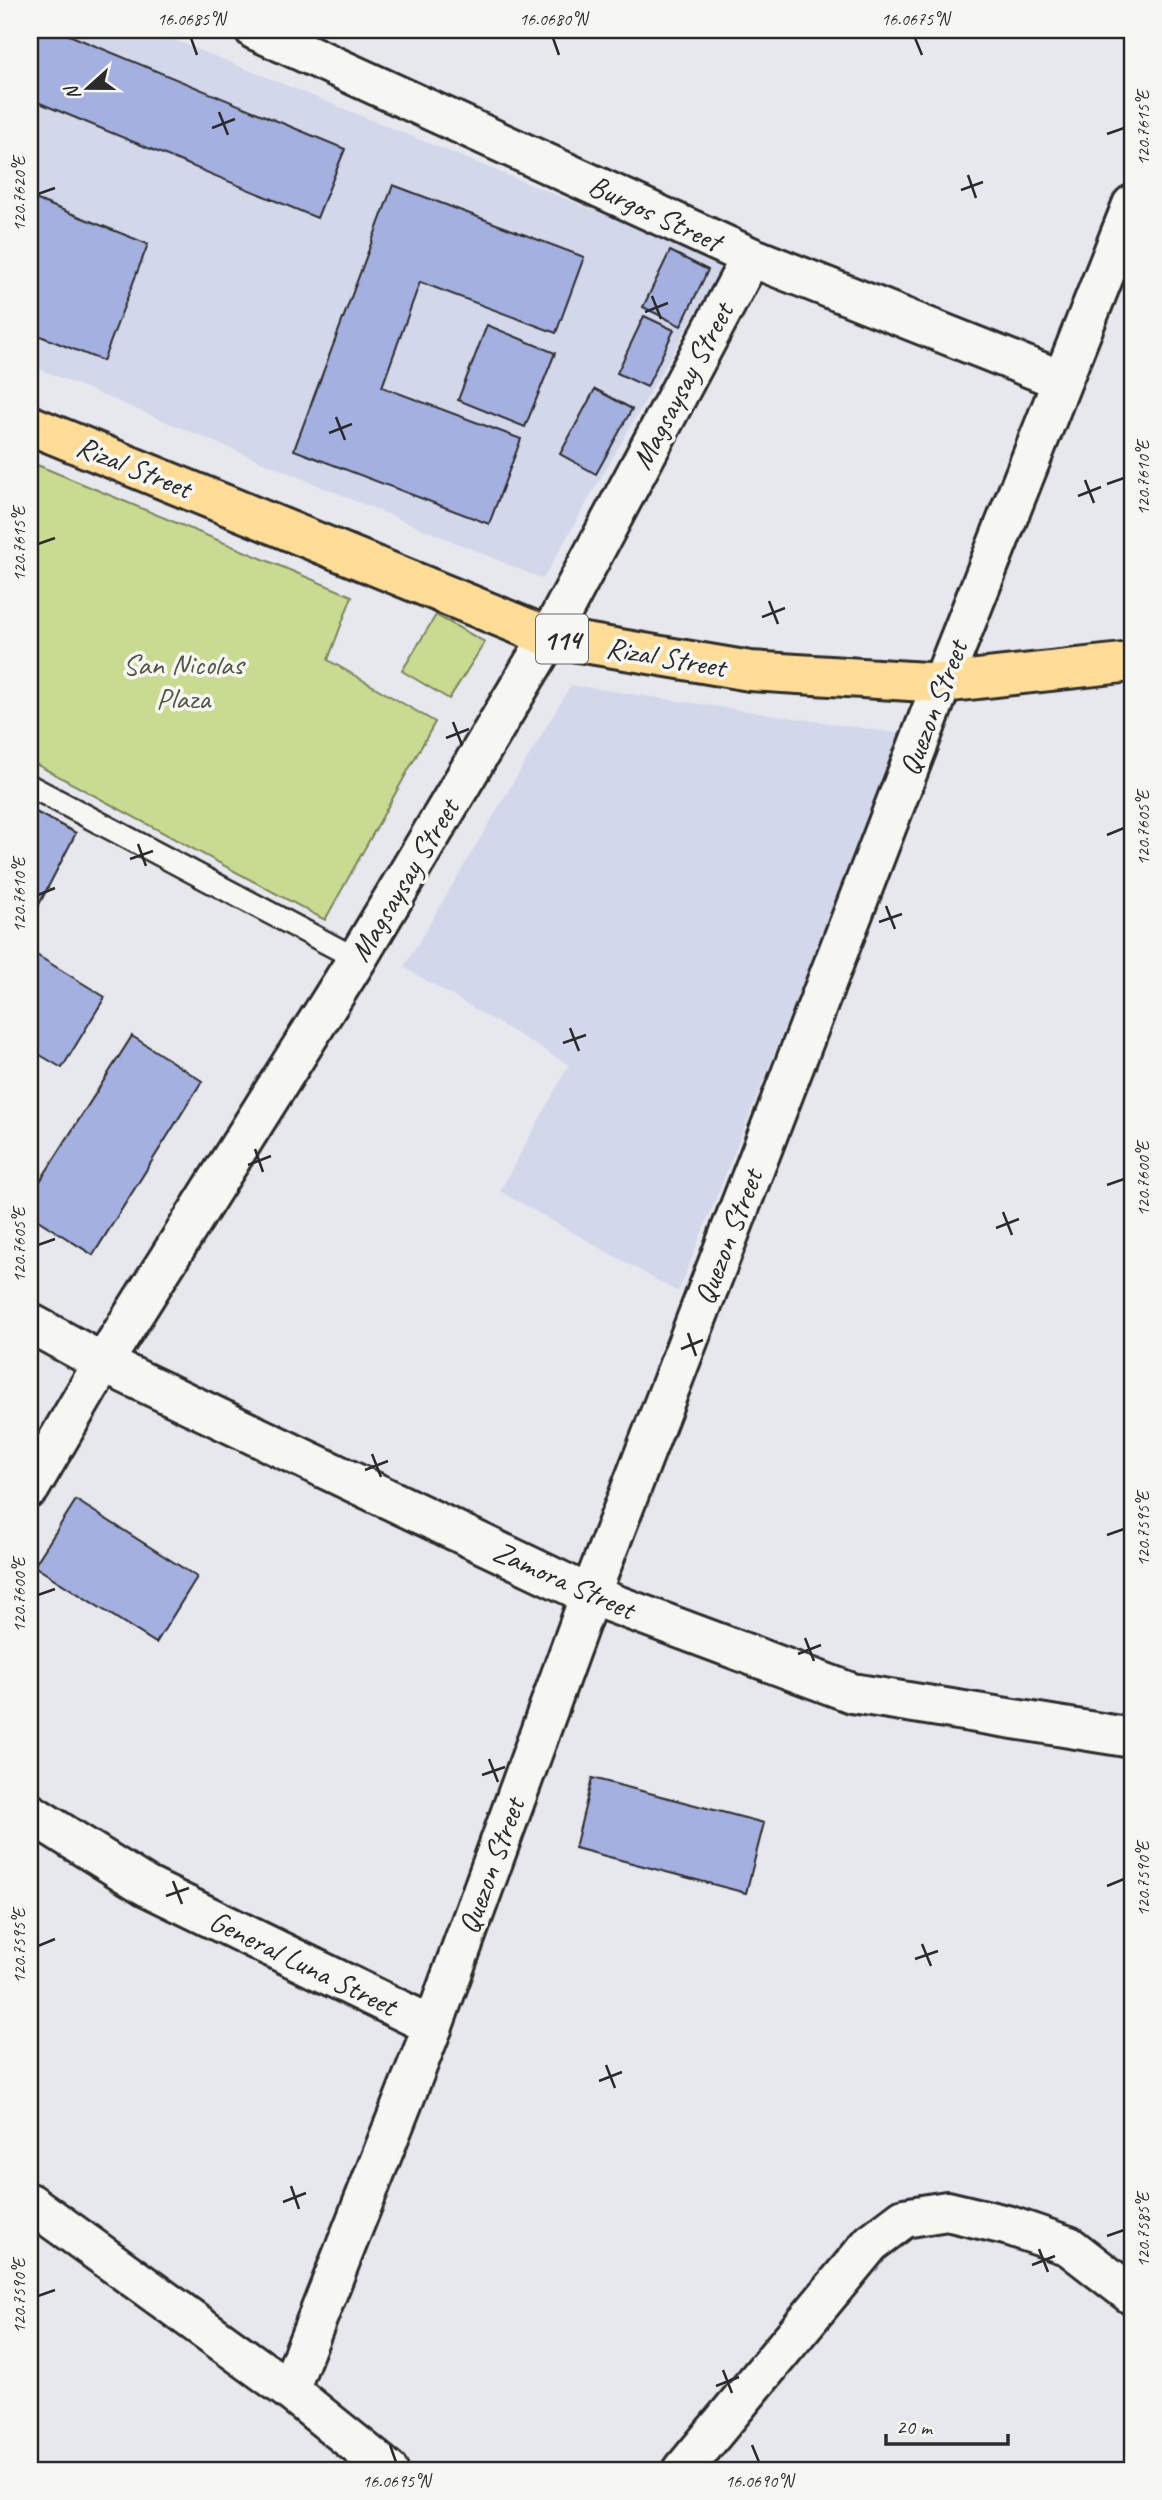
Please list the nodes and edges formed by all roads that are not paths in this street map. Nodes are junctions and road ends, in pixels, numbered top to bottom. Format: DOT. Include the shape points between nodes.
graph roads {
  1 [pos="254,30"];
  2 [pos="1132,205"];
  3 [pos="751,257"];
  4 [pos="1061,380"];
  5 [pos="30,425"];
  6 [pos="549,636"];
  7 [pos="1132,662"];
  8 [pos="942,683"];
  9 [pos="30,786"];
  10 [pos="357,959"];
  11 [pos="30,1323"];
  12 [pos="103,1363"];
  13 [pos="30,1488"];
  14 [pos="590,1595"];
  15 [pos="1132,1738"];
  16 [pos="30,1813"];
  17 [pos="433,2026"];
  18 [pos="30,2203"];
  19 [pos="1132,2295"];
  20 [pos="289,2390"];
  21 [pos="388,2470"];
  22 [pos="683,2470"];
  1 -- 3 [label="street, Burgos Street"];
  2 -- 4 [label="street, Quezon Street"];
  3 -- 4 [label="street, Burgos Street"];
  3 -- 6 [label="street, Magsaysay Street"];
  4 -- 8 [label="street, Quezon Street"];
  5 -- 6 [label="main road, Rizal Street / 114"];
  6 -- 8 [label="main road, Rizal Street / 114" via="750,671"];
  6 -- 10 [label="street, Magsaysay Street"];
  7 -- 8 [label="main road, Rizal Street / 114"];
  8 -- 14 [label="street, Quezon Street"];
  9 -- 10 [label="lane"];
  10 -- 12 [label="street, Magsaysay Street"];
  11 -- 12 [label="street, Zamora Street"];
  12 -- 13 [label="street, Magsaysay Street"];
  12 -- 14 [label="street, Zamora Street"];
  14 -- 15 [label="street, Zamora Street" via="852,1693"];
  14 -- 17 [label="street, Quezon Street"];
  16 -- 17 [label="street, General Luna Street" via="145,1886"];
  17 -- 20 [label="street, Quezon Street"];
  18 -- 20 [label="street"];
  19 -- 22 [label="street" via="1069,2246 1022,2230 947,2211 904,2218 871,2243"];
  20 -- 21 [label="street"];
}
